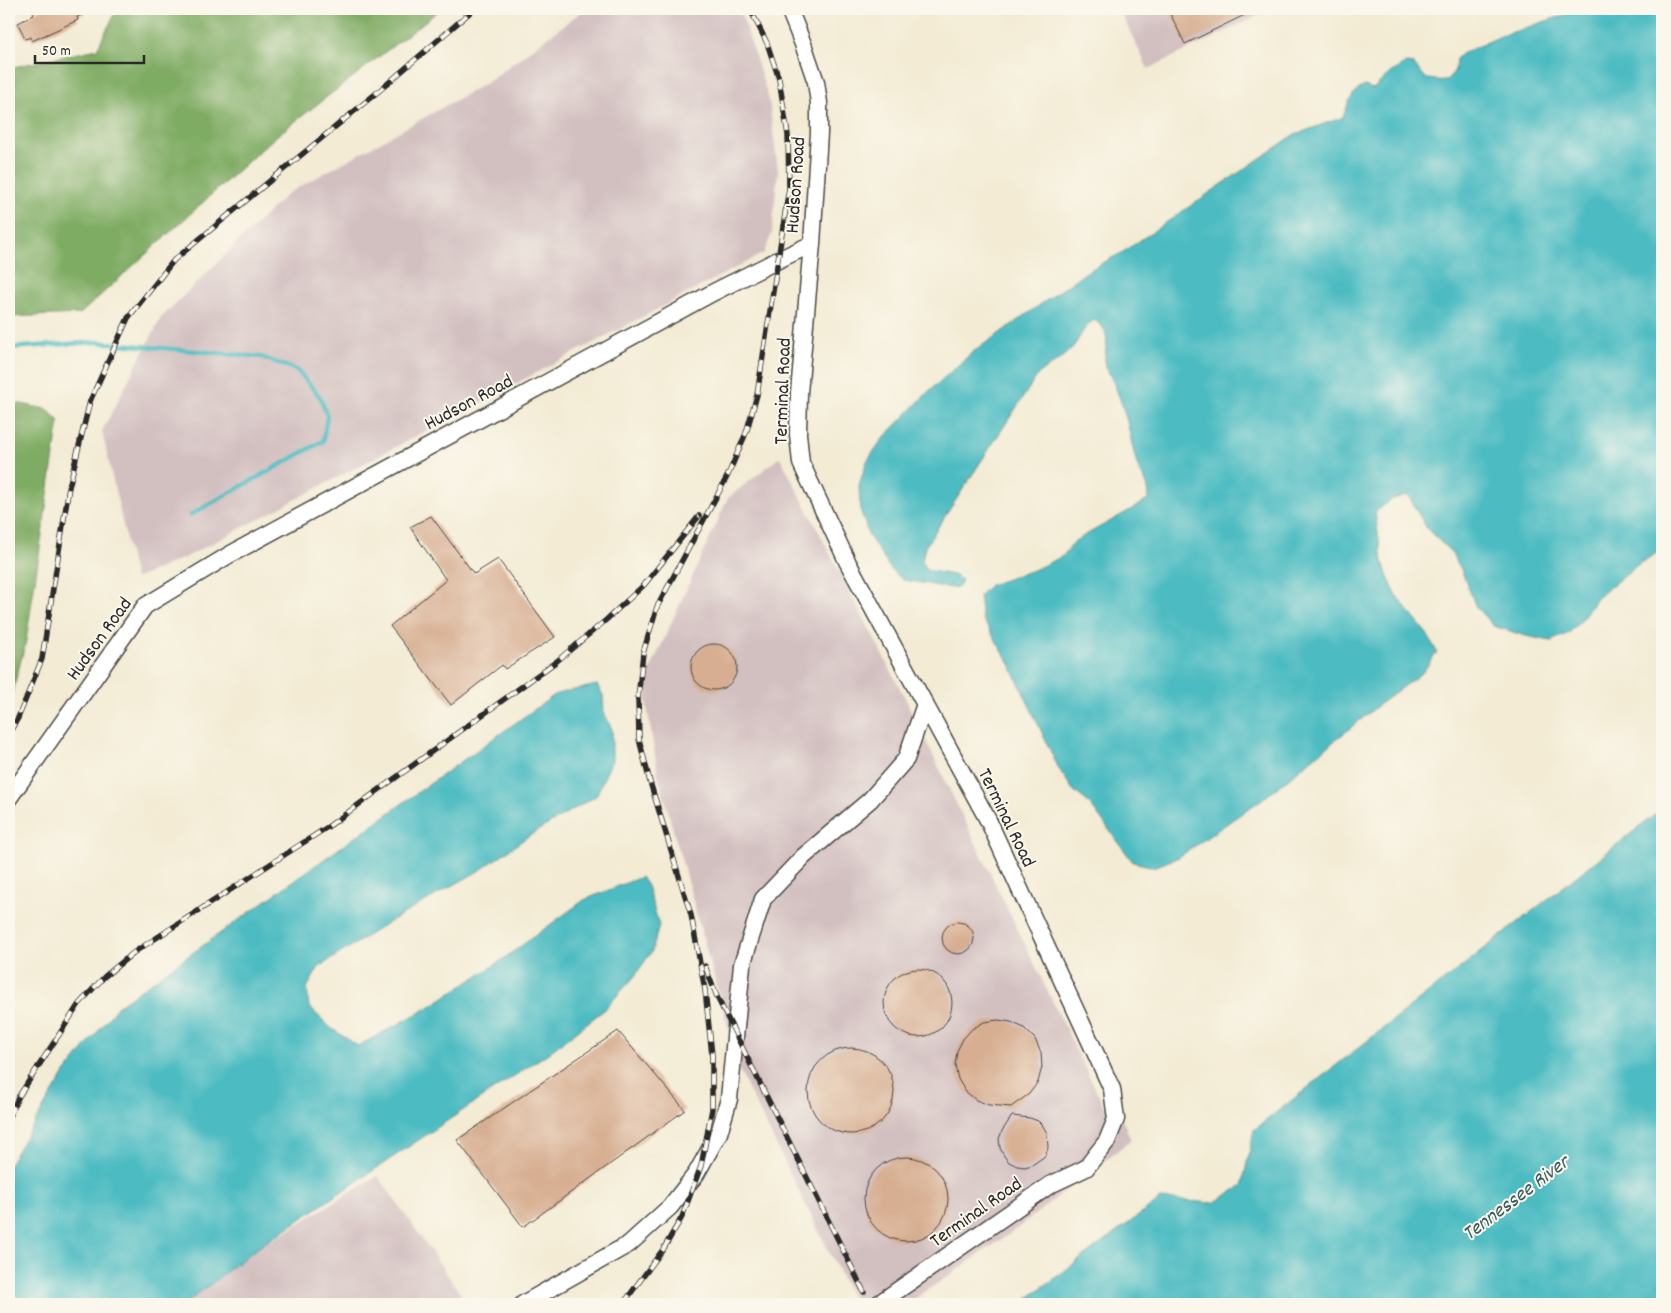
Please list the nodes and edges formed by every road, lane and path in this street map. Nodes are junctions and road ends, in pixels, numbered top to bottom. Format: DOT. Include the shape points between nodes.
graph roads {
  1 [pos="789,9"];
  2 [pos="812,244"];
  3 [pos="925,704"];
  4 [pos="9,798"];
  5 [pos="523,1304"];
  6 [pos="878,1304"];
  1 -- 2 [label="street, Hudson Road" via="816,82 819,104"];
  2 -- 3 [label="street, Terminal Road" via="799,393 801,463 848,562"];
  2 -- 4 [label="street, Hudson Road" via="714,292 229,555 145,606"];
  3 -- 5 [label="street" via="906,759 870,800 804,856 763,900 742,966 729,1099 719,1133 696,1174 670,1207 629,1244"];
  3 -- 6 [label="street, Terminal Road" via="1001,847 1112,1089 1116,1119 1108,1141 1086,1168 1050,1185"];
}
